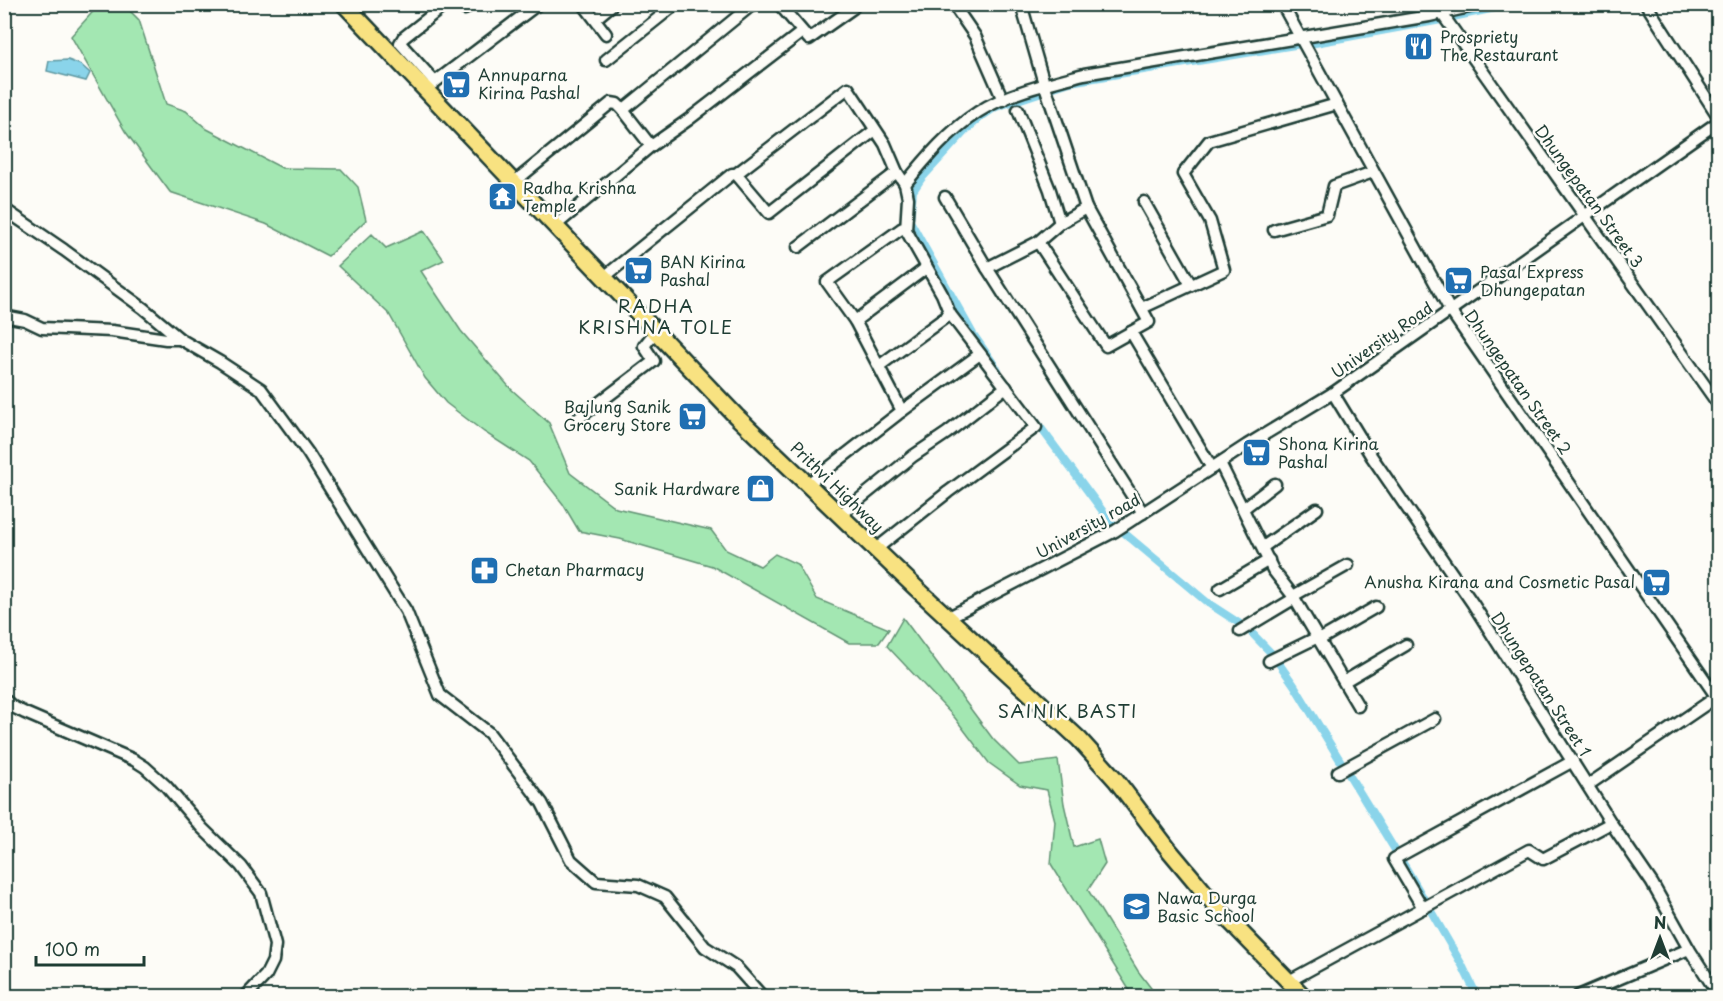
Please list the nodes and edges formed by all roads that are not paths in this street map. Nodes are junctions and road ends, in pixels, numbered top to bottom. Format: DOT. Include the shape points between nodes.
graph roads {
  1 [pos="344,4"];
  2 [pos="446,4"];
  3 [pos="538,4"];
  4 [pos="676,4"];
  5 [pos="753,4"];
  6 [pos="779,4"];
  7 [pos="953,4"];
  8 [pos="1021,4"];
  9 [pos="1282,4"];
  10 [pos="1483,4"];
  11 [pos="1646,4"];
  12 [pos="585,5"];
  13 [pos="612,5"];
  14 [pos="847,8"];
  15 [pos="1438,9"];
  16 [pos="595,19"];
  17 [pos="802,32"];
  18 [pos="606,34"];
  19 [pos="1301,38"];
  20 [pos="606,60"];
  21 [pos="1044,84"];
  22 [pos="430,86"];
  23 [pos="1003,100"];
  24 [pos="1337,104"];
  25 [pos="623,110"];
  26 [pos="1018,110"];
  27 [pos="1719,116"];
  28 [pos="1719,122"];
  29 [pos="875,130"];
  30 [pos="651,146"];
  31 [pos="897,172"];
  32 [pos="1373,172"];
  33 [pos="736,174"];
  34 [pos="513,183"];
  35 [pos="905,184"];
  36 [pos="945,197"];
  37 [pos="1144,202"];
  38 [pos="1086,208"];
  39 [pos="4,209"];
  40 [pos="1585,215"];
  41 [pos="1060,223"];
  42 [pos="555,226"];
  43 [pos="906,230"];
  44 [pos="1274,230"];
  45 [pos="1038,242"];
  46 [pos="798,247"];
  47 [pos="926,268"];
  48 [pos="987,268"];
  49 [pos="603,278"];
  50 [pos="1191,285"];
  51 [pos="1142,308"];
  52 [pos="1450,310"];
  53 [pos="950,314"];
  54 [pos="4,316"];
  55 [pos="855,321"];
  56 [pos="655,332"];
  57 [pos="1131,332"];
  58 [pos="180,339"];
  59 [pos="980,354"];
  60 [pos="879,366"];
  61 [pos="1006,387"];
  62 [pos="1333,393"];
  63 [pos="1719,404"];
  64 [pos="902,411"];
  65 [pos="579,418"];
  66 [pos="1241,449"];
  67 [pos="1216,465"];
  68 [pos="808,484"];
  69 [pos="1275,484"];
  70 [pos="1244,508"];
  71 [pos="1317,509"];
  72 [pos="1143,513"];
  73 [pos="840,515"];
  74 [pos="1263,547"];
  75 [pos="876,549"];
  76 [pos="1269,560"];
  77 [pos="1348,565"];
  78 [pos="1220,589"];
  79 [pos="1294,597"];
  80 [pos="1376,607"];
  81 [pos="949,617"];
  82 [pos="1240,631"];
  83 [pos="1319,639"];
  84 [pos="1406,645"];
  85 [pos="1269,661"];
  86 [pos="1345,681"];
  87 [pos="1718,698"];
  88 [pos="4,699"];
  89 [pos="1358,706"];
  90 [pos="1435,718"];
  91 [pos="1573,761"];
  92 [pos="1338,772"];
  93 [pos="1588,785"];
  94 [pos="1611,823"];
  95 [pos="1423,909"];
  96 [pos="1689,949"];
  97 [pos="1289,981"];
  98 [pos="1719,994"];
  99 [pos="246,996"];
  100 [pos="762,996"];
  101 [pos="1304,996"];
  102 [pos="1578,996"];
  1 -- 22 [label="highway, Prithvi Highway"];
  2 -- 22 [label="street" via="400,43"];
  3 -- 22 [label="street"];
  4 -- 20 [label="street"];
  5 -- 25 [label="street"];
  6 -- 17 [label="street"];
  7 -- 23 [label="street" via="975,36"];
  8 -- 21 [label="street"];
  9 -- 19 [label="street, Dhungepatan Street 2"];
  10 -- 15 [label="street"];
  11 -- 27 [label="street"];
  12 -- 16 [label="street"];
  13 -- 16 [label="street"];
  14 -- 17 [label="street" via="809,39"];
  15 -- 19 [label="street"];
  15 -- 40 [label="street, Dhungepatan Street 3"];
  16 -- 18 [label="street"];
  17 -- 30 [label="street"];
  19 -- 21 [label="street"];
  19 -- 24 [label="street, Dhungepatan Street 2"];
  21 -- 23 [label="street"];
  21 -- 38 [label="street"];
  22 -- 34 [label="highway, Prithvi Highway"];
  23 -- 35 [label="street" via="979,111 952,132"];
  24 -- 32 [label="street, Dhungepatan Street 2"];
  24 -- 50 [label="street" via="1209,141 1183,174 1210,222 1224,270"];
  25 -- 30 [label="street"];
  25 -- 34 [label="street" via="611,103"];
  26 -- 41 [label="street"];
  28 -- 40 [label="street, University Road"];
  29 -- 31 [label="street"];
  29 -- 33 [label="street" via="769,213"];
  29 -- 33 [label="street" via="848,88"];
  30 -- 42 [label="street"];
  31 -- 35 [label="street"];
  31 -- 46 [label="street"];
  32 -- 44 [label="street" via="1334,186 1327,216"];
  32 -- 52 [label="street, Dhungepatan Street 2"];
  33 -- 49 [label="street"];
  34 -- 42 [label="highway, Prithvi Highway"];
  35 -- 43 [label="street"];
  36 -- 48 [label="street"];
  37 -- 50 [label="street"];
  38 -- 41 [label="street"];
  38 -- 51 [label="street"];
  39 -- 58 [label="street"];
  40 -- 52 [label="street, University Road"];
  40 -- 63 [label="street, Dhungepatan Street 3"];
  41 -- 45 [label="street"];
  42 -- 49 [label="highway, Prithvi Highway"];
  43 -- 47 [label="street"];
  43 -- 55 [label="street" via="900,229 827,282"];
  45 -- 48 [label="street"];
  45 -- 57 [label="street" via="1106,346"];
  47 -- 53 [label="street"];
  47 -- 55 [label="street"];
  48 -- 72 [label="street"];
  49 -- 56 [label="highway, Prithvi Highway"];
  50 -- 51 [label="street"];
  51 -- 57 [label="street" via="1149,322"];
  52 -- 62 [label="street, University Road"];
  52 -- 87 [label="street, Dhungepatan Street 2"];
  53 -- 59 [label="street"];
  53 -- 60 [label="street"];
  54 -- 58 [label="street" via="42,328"];
  55 -- 60 [label="street"];
  56 -- 65 [label="street" via="644,346 654,361"];
  56 -- 68 [label="highway, Prithvi Highway"];
  57 -- 67 [label="street"];
  58 -- 100 [label="street" via="261,390 308,453 406,611 440,695 489,733 542,803 571,860 596,882 638,885 665,897 705,947 736,967"];
  59 -- 61 [label="street"];
  59 -- 64 [label="street"];
  60 -- 64 [label="street"];
  61 -- 73 [label="street"];
  61 -- 75 [label="street" via="1036,427"];
  62 -- 66 [label="street, University Road"];
  62 -- 91 [label="street, Dhungepatan Street 1"];
  64 -- 68 [label="street"];
  66 -- 67 [label="street, University road"];
  67 -- 70 [label="street"];
  67 -- 72 [label="street, University road"];
  68 -- 73 [label="highway, Prithvi Highway"];
  69 -- 70 [label="street"];
  70 -- 74 [label="street"];
  71 -- 74 [label="street"];
  72 -- 81 [label="street, University road"];
  73 -- 75 [label="highway, Prithvi Highway"];
  74 -- 76 [label="street"];
  75 -- 81 [label="highway, Prithvi Highway"];
  76 -- 78 [label="street"];
  76 -- 79 [label="street"];
  77 -- 79 [label="street"];
  79 -- 82 [label="street"];
  79 -- 83 [label="street"];
  80 -- 83 [label="street"];
  81 -- 97 [label="highway, Prithvi Highway" via="1079,739 1220,911"];
  83 -- 85 [label="street"];
  83 -- 86 [label="street"];
  84 -- 86 [label="street"];
  86 -- 89 [label="street"];
  87 -- 93 [label="street"];
  88 -- 99 [label="street" via="25,713 145,767 241,866 261,893 274,945 273,961 266,975"];
  90 -- 92 [label="street"];
  91 -- 93 [label="street, Dhungepatan Street 1"];
  91 -- 95 [label="street" via="1394,859"];
  93 -- 94 [label="street, Dhungepatan Street 1"];
  94 -- 95 [label="street" via="1543,859 1529,850"];
  94 -- 96 [label="street, Dhungepatan Street 1" via="1652,883"];
  95 -- 97 [label="street"];
  96 -- 98 [label="street, Dhungepatan Street 1"];
  96 -- 102 [label="street"];
  97 -- 101 [label="highway, Prithvi Highway"];
}
